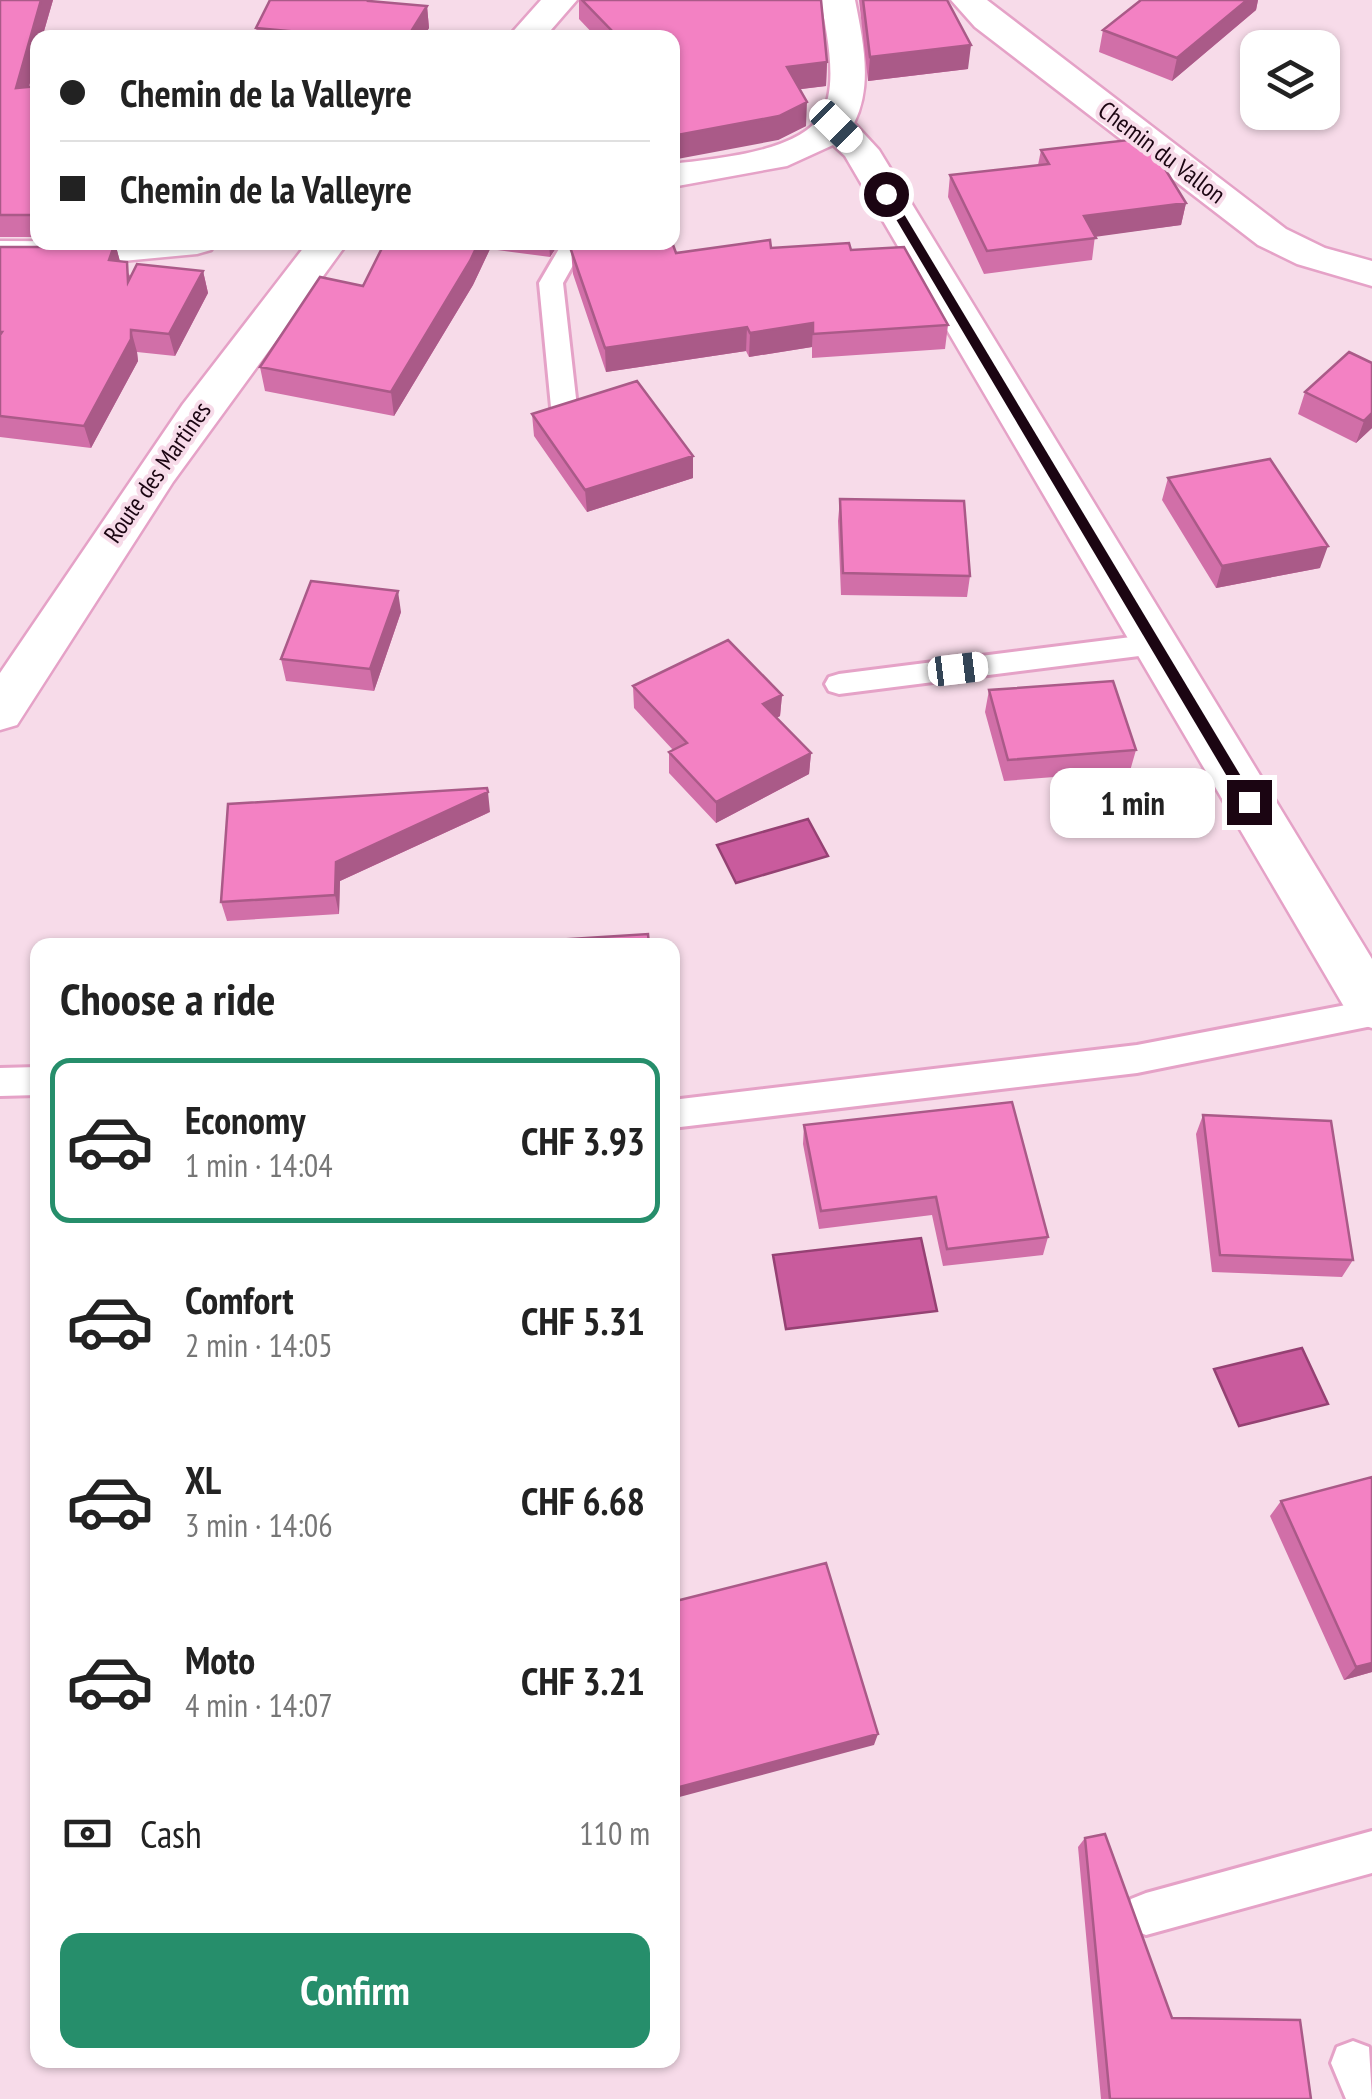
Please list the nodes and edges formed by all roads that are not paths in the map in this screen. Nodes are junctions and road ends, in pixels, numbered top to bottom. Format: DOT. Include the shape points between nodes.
graph roads {
  1 [pos="560,0"];
  2 [pos="838,0"];
  3 [pos="969,0"];
  4 [pos="532,30"];
  5 [pos="836,126"];
  6 [pos="680,174"];
  7 [pos="103,250"];
  8 [pos="322,250"];
  9 [pos="570,250"];
  10 [pos="0,254"];
  11 [pos="1372,274"];
  12 [pos="564,406"];
  13 [pos="1154,644"];
  14 [pos="839,684"];
  15 [pos="0,712"];
  16 [pos="1372,1010"];
  17 [pos="30,1081"];
  18 [pos="0,1082"];
  19 [pos="680,1113"];
  20 [pos="1372,1852"];
  21 [pos="1146,1914"];
  1 -- 4 [label="street"];
  2 -- 5 [label="street" via="845,103"];
  3 -- 11 [label="street, Chemin du Vallon" via="1272,237"];
  5 -- 6 [label="street" via="813,144"];
  5 -- 13 [label="street" via="860,150"];
  7 -- 10 [label="street"];
  8 -- 15 [label="street, Route des Martines" via="166,457"];
  9 -- 12 [label="lane" via="551,284"];
  13 -- 14 [label="lane"];
  13 -- 16 [label="street"];
  16 -- 19 [label="lane" via="1138,1059"];
  17 -- 18 [label="lane"];
  20 -- 21 [label="lane"];
}
